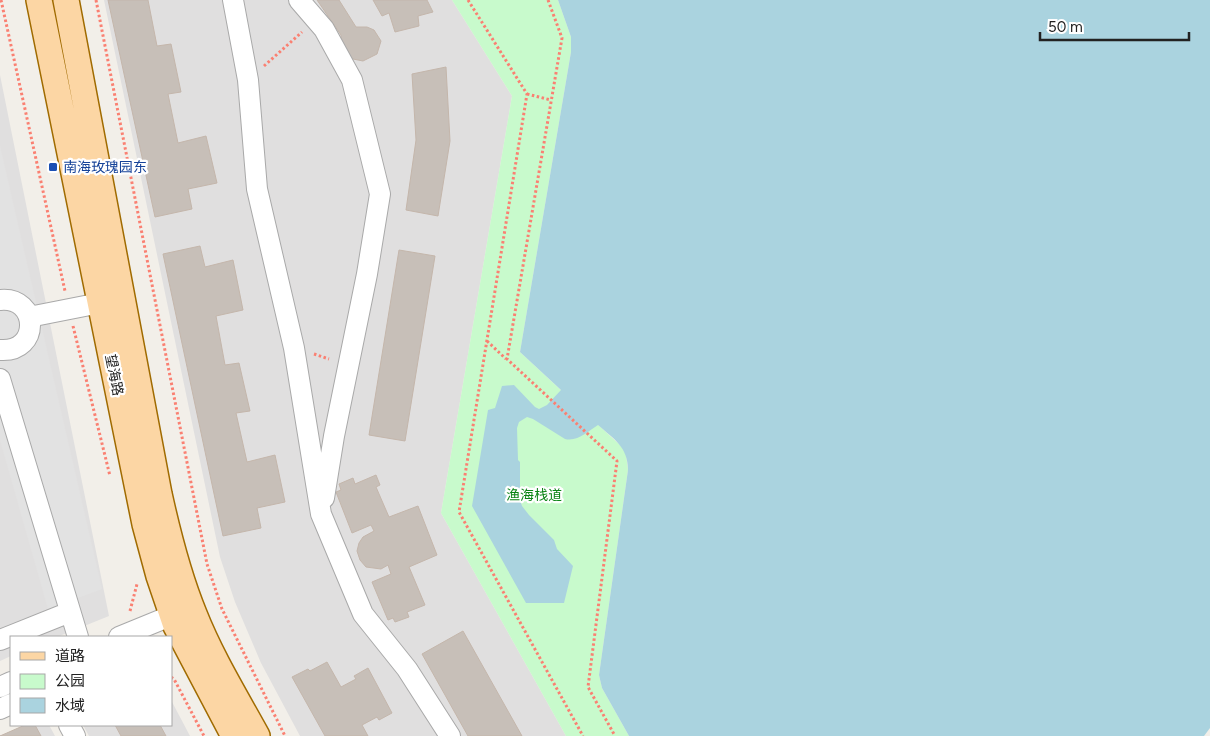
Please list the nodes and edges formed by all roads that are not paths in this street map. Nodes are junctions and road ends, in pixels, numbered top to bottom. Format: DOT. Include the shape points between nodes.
graph roads {
  1 [pos="39,0"];
  2 [pos="66,0"];
  3 [pos="233,0"];
  4 [pos="299,0"];
  5 [pos="0,300"];
  6 [pos="100,302"];
  7 [pos="29,317"];
  8 [pos="0,350"];
  9 [pos="0,379"];
  10 [pos="321,514"];
  11 [pos="70,612"];
  12 [pos="183,624"];
  13 [pos="78,636"];
  14 [pos="124,636"];
  15 [pos="0,640"];
  16 [pos="234,736"];
  17 [pos="257,736"];
  18 [pos="450,736"];
  1 -- 6 [label="main road, 望海路"];
  2 -- 12 [label="main road, 望海路" via="159,494 173,553"];
  3 -- 10 [label="street" via="248,80 258,189 294,348"];
  4 -- 10 [label="street" via="324,29 352,80 380,194"];
  5 -- 7 [label="street" via="20,305"];
  6 -- 7 [label="street"];
  6 -- 12 [label="main road, 望海路" via="158,576"];
  7 -- 8 [label="street" via="28,335 23,343 16,348"];
  9 -- 11 [label="street"];
  10 -- 18 [label="street" via="363,614 407,669"];
  11 -- 13 [label="street"];
  11 -- 15 [label="street"];
  12 -- 14 [label="street"];
  12 -- 16 [label="main road, 望海路"];
  12 -- 17 [label="main road, 望海路" via="216,661"];
}
